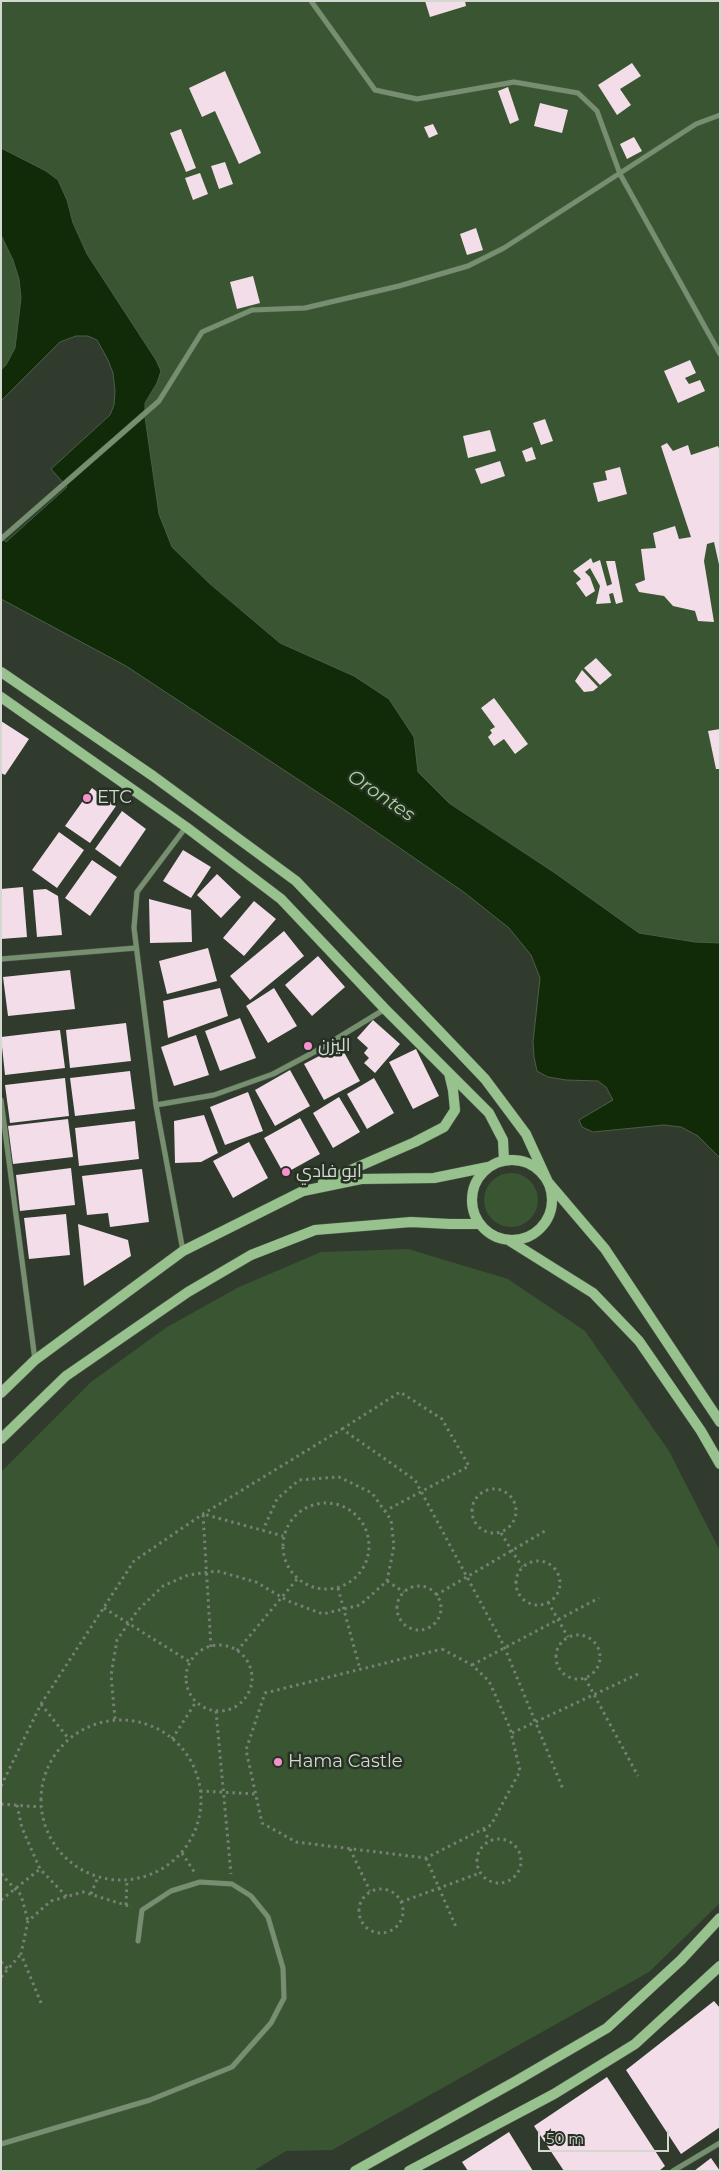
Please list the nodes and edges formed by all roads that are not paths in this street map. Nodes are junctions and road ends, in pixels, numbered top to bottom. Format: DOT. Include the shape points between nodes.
graph roads {
  1 [pos="311,1"];
  2 [pos="720,115"];
  3 [pos="620,174"];
  4 [pos="720,354"];
  5 [pos="1,538"];
  6 [pos="1,672"];
  7 [pos="1,697"];
  8 [pos="186,827"];
  9 [pos="136,948"];
  10 [pos="1,959"];
  11 [pos="385,1009"];
  12 [pos="448,1072"];
  13 [pos="1,1100"];
  14 [pos="156,1106"];
  15 [pos="504,1161"];
  16 [pos="488,1167"];
  17 [pos="548,1182"];
  18 [pos="303,1191"];
  19 [pos="478,1224"];
  20 [pos="510,1241"];
  21 [pos="182,1251"];
  22 [pos="35,1360"];
  23 [pos="1,1393"];
  24 [pos="720,1422"];
  25 [pos="1,1438"];
  26 [pos="720,1464"];
  27 [pos="720,1918"];
  28 [pos="138,1941"];
  29 [pos="720,1966"];
  30 [pos="720,2143"];
  31 [pos="1,2144"];
  32 [pos="355,2171"];
  33 [pos="409,2171"];
  34 [pos="673,2171"];
  1 -- 3 [label="street" via="375,90 417,99 514,82 578,93 597,111"];
  2 -- 3 [label="street" via="696,124"];
  3 -- 4 [label="street"];
  3 -- 5 [label="street" via="504,248 468,266 305,308 252,310 202,332 159,401"];
  6 -- 17 [label="main road" via="153,776 296,881 485,1079 526,1134"];
  7 -- 8 [label="main road"];
  8 -- 9 [label="street" via="137,892"];
  8 -- 11 [label="main road" via="280,899"];
  9 -- 10 [label="street"];
  9 -- 14 [label="street"];
  11 -- 12 [label="main road"];
  11 -- 14 [label="street" via="273,1074 214,1095"];
  12 -- 15 [label="main road" via="489,1112 503,1140"];
  12 -- 18 [label="main road" via="455,1110 444,1128"];
  13 -- 22 [label="street"];
  14 -- 21 [label="street"];
  15 -- 16 [label="main road"];
  15 -- 17 [label="main road" via="528,1163 539,1170"];
  16 -- 18 [label="main road" via="434,1178 361,1179"];
  16 -- 19 [label="main road" via="473,1187 471,1200"];
  17 -- 20 [label="main road" via="552,1195 546,1222 524,1239"];
  17 -- 24 [label="main road" via="605,1250"];
  18 -- 21 [label="main road"];
  19 -- 20 [label="main road" via="498,1239"];
  19 -- 25 [label="main road" via="411,1222 315,1230 251,1256 188,1292 66,1376"];
  20 -- 26 [label="main road" via="593,1293 639,1341"];
  21 -- 22 [label="main road"];
  22 -- 23 [label="main road"];
  27 -- 32 [label="main road" via="681,1960 607,2028"];
  28 -- 31 [label="street" via="142,1910 171,1891 200,1882 232,1884 251,1896 268,1917 283,1968 284,1998 271,2023 232,2067 150,2100"];
  29 -- 33 [label="main road" via="635,2044 554,2094"];
  30 -- 34 [label="street"];
}
